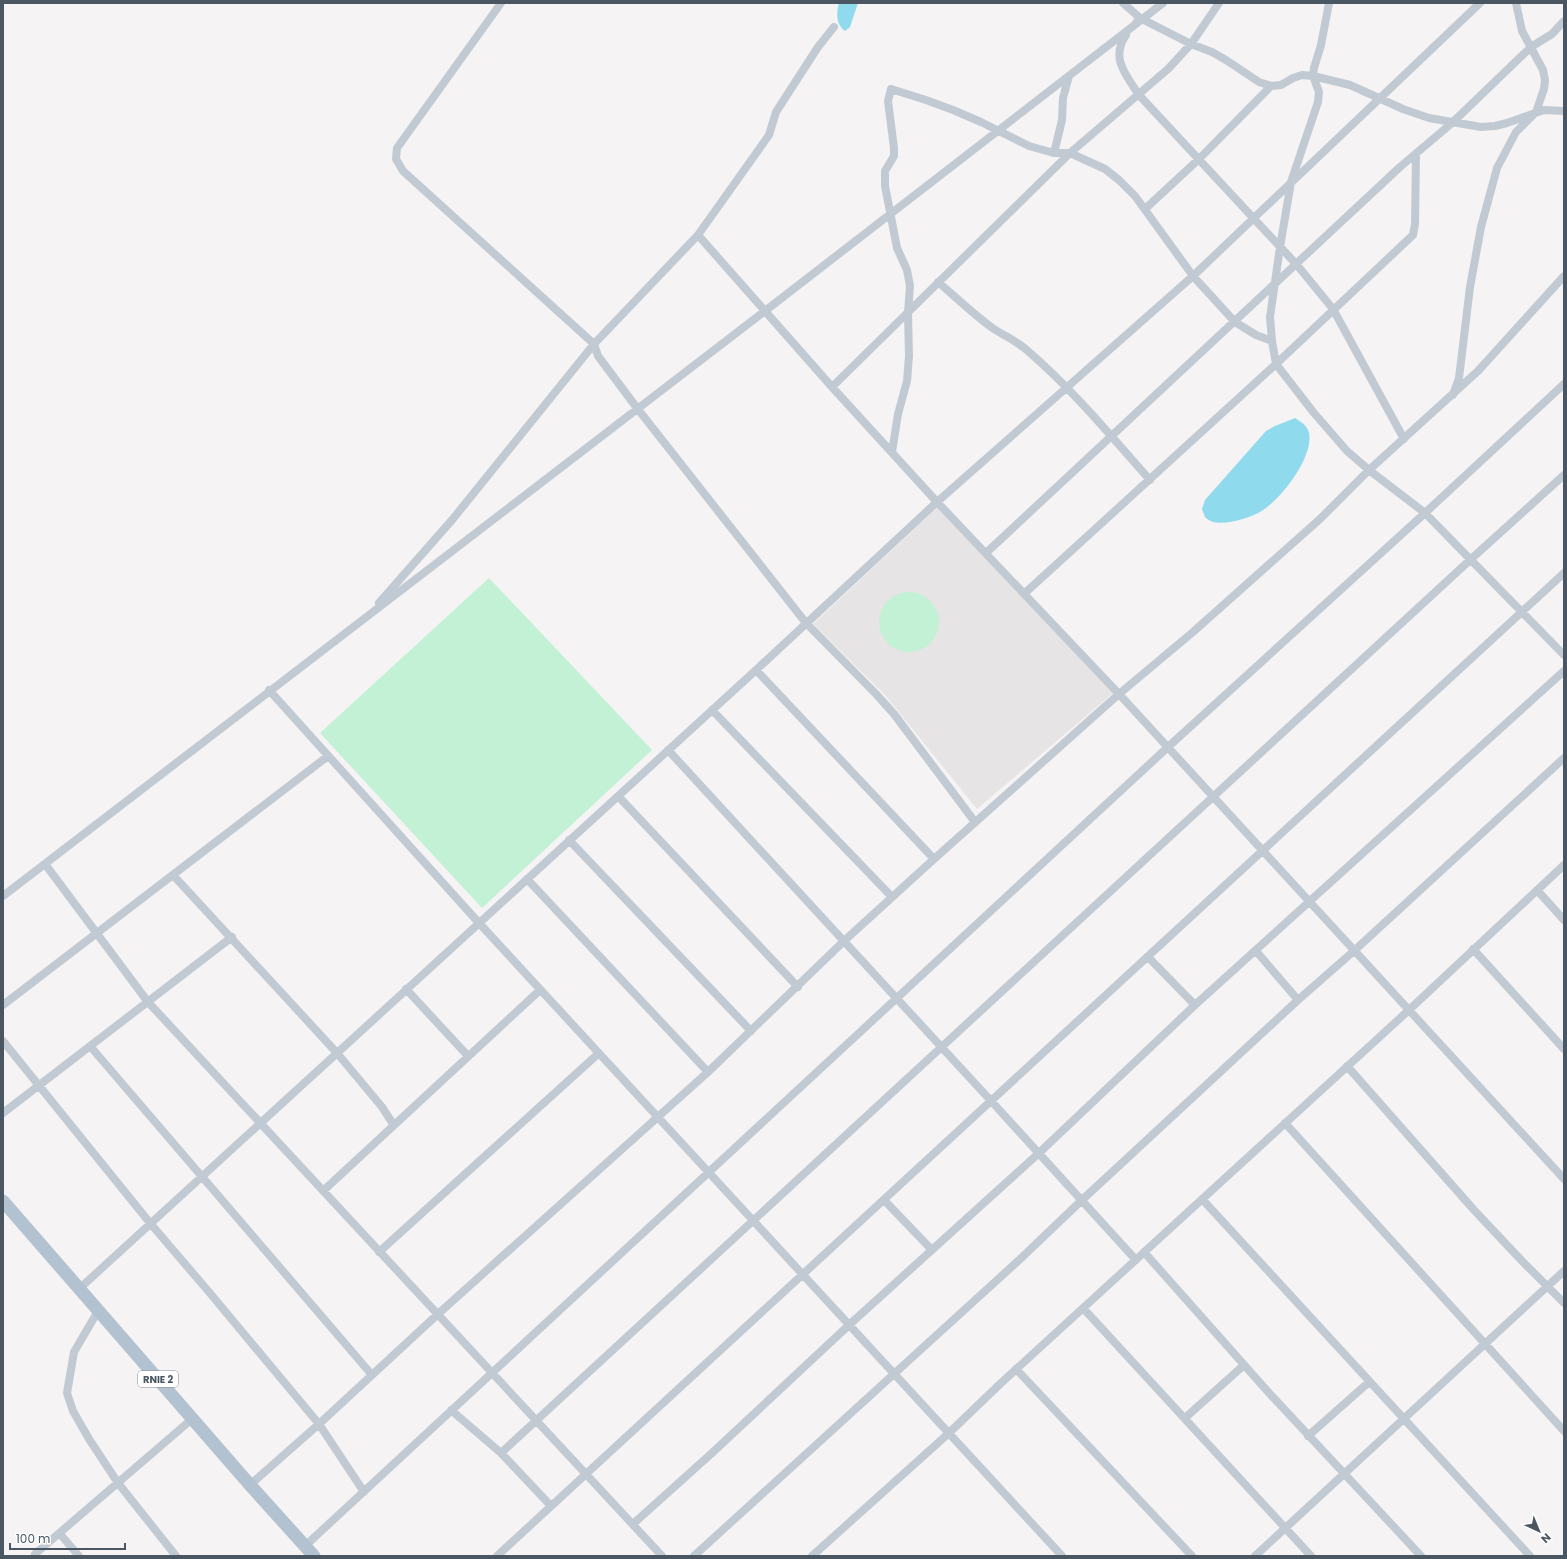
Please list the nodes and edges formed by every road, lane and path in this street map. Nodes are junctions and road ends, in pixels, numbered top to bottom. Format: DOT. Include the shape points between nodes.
graph roads {
  1 [pos="501,3"];
  2 [pos="1123,3"];
  3 [pos="1163,3"];
  4 [pos="1219,3"];
  5 [pos="1329,3"];
  6 [pos="1480,3"];
  7 [pos="1516,3"];
  8 [pos="1141,18"];
  9 [pos="1564,21"];
  10 [pos="1135,25"];
  11 [pos="834,27"];
  12 [pos="1191,44"];
  13 [pos="1531,48"];
  14 [pos="1069,76"];
  15 [pos="1313,76"];
  16 [pos="1271,86"];
  17 [pos="1139,95"];
  18 [pos="1380,98"];
  19 [pos="1564,111"];
  20 [pos="1536,112"];
  21 [pos="1452,123"];
  22 [pos="998,130"];
  23 [pos="1054,153"];
  24 [pos="1070,153"];
  25 [pos="1416,154"];
  26 [pos="1199,159"];
  27 [pos="1291,182"];
  28 [pos="1145,209"];
  29 [pos="891,214"];
  30 [pos="1255,218"];
  31 [pos="698,235"];
  32 [pos="1280,247"];
  33 [pos="1297,265"];
  34 [pos="1193,276"];
  35 [pos="1564,276"];
  36 [pos="938,282"];
  37 [pos="1274,286"];
  38 [pos="1333,309"];
  39 [pos="765,311"];
  40 [pos="908,312"];
  41 [pos="1235,322"];
  42 [pos="1272,341"];
  43 [pos="594,344"];
  44 [pos="1276,364"];
  45 [pos="1564,384"];
  46 [pos="832,387"];
  47 [pos="1066,388"];
  48 [pos="1453,396"];
  49 [pos="636,408"];
  50 [pos="1111,437"];
  51 [pos="1404,439"];
  52 [pos="892,452"];
  53 [pos="1369,470"];
  54 [pos="1564,475"];
  55 [pos="1150,480"];
  56 [pos="937,502"];
  57 [pos="1425,513"];
  58 [pos="986,553"];
  59 [pos="1470,560"];
  60 [pos="1564,573"];
  61 [pos="1024,593"];
  62 [pos="1522,611"];
  63 [pos="365,618"];
  64 [pos="806,623"];
  65 [pos="1564,655"];
  66 [pos="756,670"];
  67 [pos="1564,671"];
  68 [pos="269,690"];
  69 [pos="1119,694"];
  70 [pos="712,710"];
  71 [pos="1168,748"];
  72 [pos="668,750"];
  73 [pos="328,756"];
  74 [pos="1564,758"];
  75 [pos="618,796"];
  76 [pos="1213,797"];
  77 [pos="975,822"];
  78 [pos="569,840"];
  79 [pos="1263,851"];
  80 [pos="934,859"];
  81 [pos="45,864"];
  82 [pos="1564,865"];
  83 [pos="174,874"];
  84 [pos="527,879"];
  85 [pos="1536,890"];
  86 [pos="3,896"];
  87 [pos="892,897"];
  88 [pos="1309,901"];
  89 [pos="1564,920"];
  90 [pos="479,923"];
  91 [pos="97,934"];
  92 [pos="232,937"];
  93 [pos="844,941"];
  94 [pos="1355,950"];
  95 [pos="1473,950"];
  96 [pos="1256,951"];
  97 [pos="1148,957"];
  98 [pos="798,987"];
  99 [pos="406,989"];
  100 [pos="540,990"];
  101 [pos="898,998"];
  102 [pos="1298,1000"];
  103 [pos="148,1002"];
  104 [pos="1195,1005"];
  105 [pos="3,1006"];
  106 [pos="1409,1010"];
  107 [pos="751,1031"];
  108 [pos="3,1041"];
  109 [pos="90,1046"];
  110 [pos="941,1048"];
  111 [pos="1564,1049"];
  112 [pos="337,1053"];
  113 [pos="599,1053"];
  114 [pos="468,1056"];
  115 [pos="1347,1066"];
  116 [pos="708,1072"];
  117 [pos="39,1086"];
  118 [pos="991,1101"];
  119 [pos="3,1113"];
  120 [pos="658,1118"];
  121 [pos="1285,1123"];
  122 [pos="261,1124"];
  123 [pos="394,1124"];
  124 [pos="1039,1153"];
  125 [pos="709,1173"];
  126 [pos="202,1176"];
  127 [pos="1564,1179"];
  128 [pos="323,1191"];
  129 [pos="1202,1199"];
  130 [pos="884,1200"];
  131 [pos="1082,1200"];
  132 [pos="3,1201"];
  133 [pos="752,1221"];
  134 [pos="150,1223"];
  135 [pos="932,1250"];
  136 [pos="379,1252"];
  137 [pos="1144,1252"];
  138 [pos="1136,1260"];
  139 [pos="1564,1271"];
  140 [pos="802,1274"];
  141 [pos="1548,1286"];
  142 [pos="79,1289"];
  143 [pos="1564,1304"];
  144 [pos="1083,1308"];
  145 [pos="98,1311"];
  146 [pos="438,1314"];
  147 [pos="849,1325"];
  148 [pos="1484,1345"];
  149 [pos="1244,1365"];
  150 [pos="1016,1369"];
  151 [pos="492,1373"];
  152 [pos="894,1374"];
  153 [pos="372,1375"];
  154 [pos="1369,1382"];
  155 [pos="451,1410"];
  156 [pos="1185,1418"];
  157 [pos="192,1419"];
  158 [pos="1403,1419"];
  159 [pos="536,1422"];
  160 [pos="319,1424"];
  161 [pos="1564,1431"];
  162 [pos="948,1433"];
  163 [pos="1308,1436"];
  164 [pos="501,1453"];
  165 [pos="1345,1473"];
  166 [pos="586,1474"];
  167 [pos="118,1483"];
  168 [pos="250,1485"];
  169 [pos="364,1492"];
  170 [pos="551,1506"];
  171 [pos="633,1524"];
  172 [pos="1286,1528"];
  173 [pos="60,1534"];
  174 [pos="310,1551"];
  175 [pos="35,1554"];
  176 [pos="79,1556"];
  177 [pos="176,1556"];
  178 [pos="497,1556"];
  179 [pos="662,1556"];
  180 [pos="694,1556"];
  181 [pos="812,1556"];
  182 [pos="1062,1556"];
  183 [pos="1192,1556"];
  184 [pos="1255,1556"];
  185 [pos="1311,1556"];
  186 [pos="1421,1556"];
  187 [pos="1530,1556"];
  1 -- 43 [label="street" via="397,148 396,159 403,170"];
  2 -- 8 [label="street"];
  3 -- 8 [label="street"];
  4 -- 12 [label="street"];
  5 -- 15 [label="street"];
  6 -- 18 [label="street"];
  7 -- 13 [label="street" via="1522,31"];
  8 -- 10 [label="street"];
  8 -- 12 [label="street"];
  9 -- 13 [label="street" via="1552,34"];
  10 -- 14 [label="street"];
  10 -- 17 [label="street" via="1120,44 1119,59 1125,74"];
  11 -- 31 [label="street" via="776,112 769,135"];
  12 -- 16 [label="street" via="1226,60 1259,82"];
  12 -- 17 [label="street" via="1168,70"];
  13 -- 20 [label="street" via="1543,70 1545,80"];
  13 -- 21 [label="street"];
  14 -- 22 [label="street"];
  14 -- 23 [label="street"];
  15 -- 16 [label="street" via="1293,78 1281,85"];
  15 -- 18 [label="street" via="1350,85"];
  15 -- 27 [label="street" via="1319,92 1318,102"];
  16 -- 26 [label="street"];
  17 -- 24 [label="street"];
  17 -- 26 [label="street"];
  18 -- 21 [label="street" via="1403,109"];
  18 -- 27 [label="street"];
  19 -- 20 [label="street"];
  20 -- 21 [label="street" via="1495,126"];
  20 -- 48 [label="street" via="1516,132 1498,168 1481,227 1469,294 1459,378"];
  21 -- 25 [label="street"];
  22 -- 23 [label="street" via="1029,146"];
  22 -- 29 [label="street"];
  22 -- 29 [label="street" via="953,110 891,89 888,101 894,156 884,177"];
  23 -- 24 [label="street"];
  24 -- 28 [label="street" via="1105,169 1119,180"];
  24 -- 36 [label="street"];
  25 -- 33 [label="street"];
  25 -- 38 [label="street" via="1413,235"];
  26 -- 28 [label="street"];
  26 -- 30 [label="street"];
  27 -- 30 [label="street"];
  27 -- 32 [label="street"];
  28 -- 34 [label="street"];
  29 -- 39 [label="street"];
  29 -- 40 [label="street" via="897,248 907,270 910,286"];
  30 -- 32 [label="street"];
  30 -- 34 [label="street"];
  31 -- 39 [label="street"];
  31 -- 43 [label="street"];
  32 -- 33 [label="street"];
  32 -- 37 [label="street"];
  33 -- 37 [label="street"];
  33 -- 38 [label="street"];
  34 -- 41 [label="street"];
  34 -- 47 [label="street"];
  35 -- 48 [label="street"];
  36 -- 40 [label="street"];
  36 -- 47 [label="street" via="988,324 1016,341"];
  37 -- 41 [label="street"];
  37 -- 42 [label="street" via="1270,317"];
  38 -- 44 [label="street"];
  38 -- 51 [label="street"];
  39 -- 46 [label="street"];
  39 -- 49 [label="street"];
  40 -- 46 [label="street"];
  40 -- 52 [label="street" via="907,381"];
  41 -- 42 [label="street"];
  41 -- 50 [label="street"];
  42 -- 44 [label="street"];
  43 -- 49 [label="street" via="598,356"];
  43 -- 63 [label="street" via="452,520"];
  44 -- 53 [label="street" via="1347,451"];
  44 -- 55 [label="street"];
  45 -- 57 [label="street"];
  46 -- 52 [label="street"];
  47 -- 50 [label="street"];
  47 -- 56 [label="street"];
  48 -- 51 [label="street"];
  49 -- 63 [label="street"];
  49 -- 64 [label="street"];
  50 -- 55 [label="street"];
  50 -- 58 [label="street"];
  51 -- 53 [label="street"];
  52 -- 56 [label="street"];
  53 -- 57 [label="street"];
  53 -- 69 [label="street" via="1320,519"];
  54 -- 59 [label="street"];
  55 -- 61 [label="street"];
  56 -- 58 [label="street"];
  56 -- 64 [label="street"];
  57 -- 59 [label="street"];
  57 -- 71 [label="street"];
  58 -- 61 [label="street"];
  59 -- 62 [label="street"];
  59 -- 76 [label="street"];
  60 -- 62 [label="street"];
  61 -- 69 [label="street"];
  62 -- 65 [label="street"];
  62 -- 79 [label="street"];
  63 -- 68 [label="street"];
  64 -- 66 [label="street"];
  64 -- 77 [label="street" via="885,704"];
  66 -- 70 [label="street"];
  66 -- 80 [label="street"];
  67 -- 88 [label="street"];
  68 -- 73 [label="street"];
  68 -- 81 [label="street"];
  69 -- 71 [label="street"];
  69 -- 77 [label="street"];
  70 -- 72 [label="street"];
  70 -- 87 [label="street"];
  71 -- 76 [label="street"];
  71 -- 101 [label="street"];
  72 -- 75 [label="street"];
  72 -- 93 [label="street"];
  73 -- 83 [label="street"];
  73 -- 90 [label="street"];
  74 -- 94 [label="street"];
  75 -- 78 [label="street"];
  75 -- 98 [label="street"];
  76 -- 79 [label="street"];
  76 -- 110 [label="street"];
  77 -- 80 [label="street"];
  78 -- 84 [label="street"];
  78 -- 107 [label="street"];
  79 -- 88 [label="street"];
  79 -- 97 [label="street"];
  80 -- 87 [label="street"];
  81 -- 86 [label="street"];
  81 -- 91 [label="street"];
  82 -- 85 [label="street"];
  83 -- 91 [label="street"];
  83 -- 92 [label="street"];
  84 -- 90 [label="street"];
  84 -- 116 [label="street"];
  85 -- 89 [label="street"];
  85 -- 95 [label="street"];
  87 -- 93 [label="street"];
  88 -- 94 [label="street"];
  88 -- 96 [label="street"];
  90 -- 99 [label="street"];
  90 -- 100 [label="street"];
  91 -- 103 [label="street"];
  91 -- 105 [label="street"];
  92 -- 103 [label="street"];
  92 -- 112 [label="street"];
  93 -- 98 [label="street"];
  93 -- 101 [label="street"];
  94 -- 102 [label="street"];
  94 -- 106 [label="street"];
  95 -- 106 [label="street"];
  95 -- 111 [label="street"];
  96 -- 102 [label="street"];
  96 -- 104 [label="street"];
  97 -- 104 [label="street"];
  97 -- 118 [label="street"];
  98 -- 107 [label="street"];
  99 -- 112 [label="street"];
  99 -- 114 [label="street"];
  100 -- 113 [label="street"];
  100 -- 114 [label="street"];
  101 -- 110 [label="street"];
  101 -- 125 [label="street"];
  102 -- 131 [label="street"];
  103 -- 109 [label="street"];
  103 -- 122 [label="street"];
  104 -- 124 [label="street"];
  106 -- 115 [label="street"];
  106 -- 127 [label="street"];
  107 -- 116 [label="street"];
  108 -- 117 [label="street"];
  109 -- 117 [label="street"];
  109 -- 126 [label="street"];
  110 -- 118 [label="street"];
  110 -- 133 [label="street"];
  112 -- 122 [label="street"];
  112 -- 123 [label="street"];
  113 -- 120 [label="street"];
  113 -- 136 [label="street"];
  114 -- 123 [label="street"];
  115 -- 121 [label="street"];
  115 -- 141 [label="street" via="1480,1216"];
  116 -- 120 [label="street"];
  117 -- 119 [label="street"];
  117 -- 134 [label="street"];
  118 -- 124 [label="street"];
  118 -- 130 [label="street"];
  120 -- 125 [label="street"];
  120 -- 146 [label="street"];
  121 -- 129 [label="street"];
  121 -- 148 [label="street"];
  122 -- 126 [label="street"];
  122 -- 128 [label="street"];
  123 -- 128 [label="street"];
  124 -- 131 [label="street"];
  124 -- 135 [label="street"];
  125 -- 133 [label="street"];
  125 -- 151 [label="street"];
  126 -- 134 [label="street"];
  126 -- 153 [label="street"];
  128 -- 136 [label="street"];
  129 -- 137 [label="street"];
  129 -- 154 [label="street"];
  130 -- 135 [label="street"];
  130 -- 140 [label="street"];
  131 -- 138 [label="street"];
  131 -- 152 [label="street"];
  132 -- 142 [label="main road, RNIE 2 / RNIE 2"];
  133 -- 140 [label="street"];
  133 -- 159 [label="street"];
  134 -- 142 [label="street"];
  134 -- 160 [label="street"];
  135 -- 147 [label="street"];
  136 -- 146 [label="street"];
  137 -- 138 [label="street"];
  137 -- 149 [label="street"];
  138 -- 144 [label="street"];
  139 -- 141 [label="street"];
  140 -- 147 [label="street"];
  140 -- 166 [label="street"];
  141 -- 143 [label="street"];
  141 -- 148 [label="street"];
  142 -- 145 [label="main road, RNIE 2 / RNIE 2"];
  144 -- 150 [label="street"];
  144 -- 156 [label="street"];
  145 -- 157 [label="main road, RNIE 2 / RNIE 2"];
  145 -- 167 [label="street" via="74,1352 67,1394 89,1439"];
  146 -- 151 [label="street"];
  146 -- 153 [label="street"];
  147 -- 152 [label="street"];
  147 -- 171 [label="street"];
  148 -- 158 [label="street"];
  148 -- 161 [label="street"];
  149 -- 156 [label="street"];
  149 -- 163 [label="street"];
  150 -- 162 [label="street"];
  150 -- 183 [label="street"];
  151 -- 155 [label="street"];
  151 -- 159 [label="street"];
  152 -- 162 [label="street"];
  152 -- 180 [label="street"];
  153 -- 160 [label="street"];
  154 -- 158 [label="street"];
  154 -- 163 [label="street"];
  155 -- 164 [label="street"];
  155 -- 169 [label="street"];
  156 -- 172 [label="street"];
  157 -- 167 [label="street"];
  157 -- 168 [label="main road, RNIE 2 / RNIE 2"];
  158 -- 165 [label="street"];
  158 -- 187 [label="street"];
  159 -- 164 [label="street"];
  159 -- 166 [label="street"];
  160 -- 168 [label="street"];
  160 -- 169 [label="street"];
  162 -- 181 [label="street"];
  162 -- 182 [label="street"];
  163 -- 165 [label="street"];
  164 -- 170 [label="street"];
  165 -- 172 [label="street"];
  165 -- 186 [label="street"];
  166 -- 170 [label="street"];
  166 -- 171 [label="street"];
  167 -- 173 [label="street"];
  167 -- 177 [label="street"];
  168 -- 174 [label="main road, RNIE 2 / RNIE 2"];
  169 -- 174 [label="street"];
  170 -- 178 [label="street"];
  171 -- 179 [label="street"];
  172 -- 184 [label="street"];
  172 -- 185 [label="street"];
  173 -- 175 [label="street"];
  173 -- 176 [label="street"];
}
